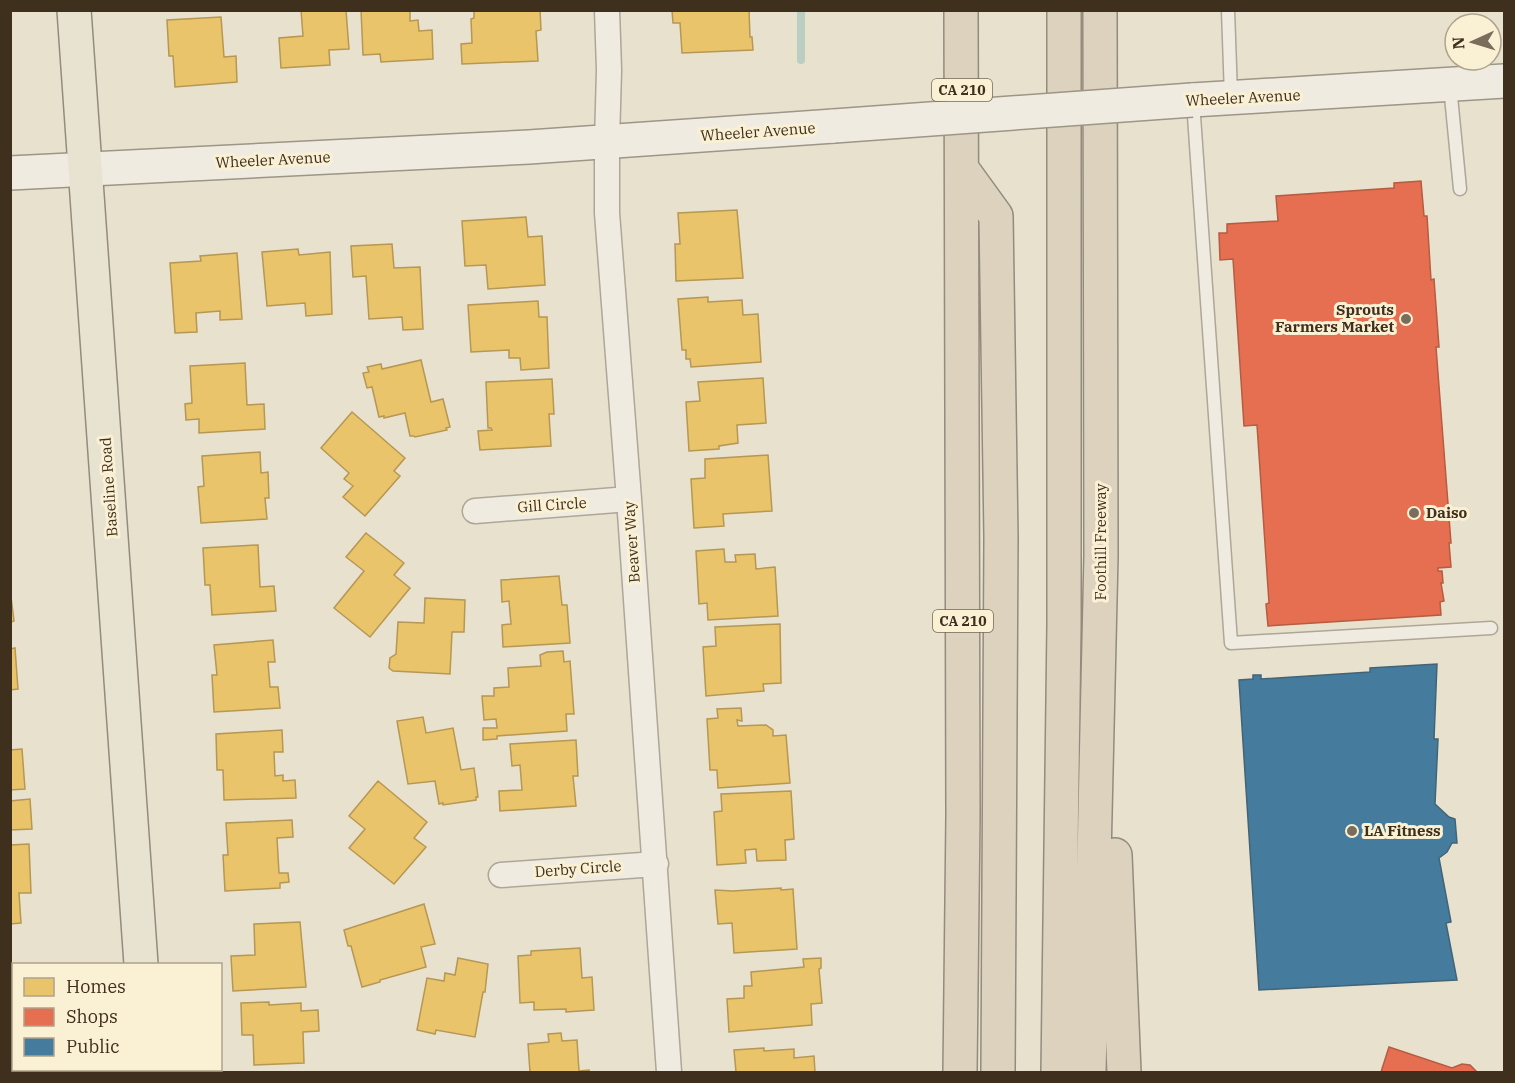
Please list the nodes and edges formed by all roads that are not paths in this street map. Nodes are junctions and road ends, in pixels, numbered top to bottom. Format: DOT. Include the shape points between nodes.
graph roads {
  1 [pos="74,10"];
  2 [pos="607,10"];
  3 [pos="961,10"];
  4 [pos="1064,10"];
  5 [pos="1100,10"];
  6 [pos="1228,10"];
  7 [pos="1504,81"];
  8 [pos="1450,85"];
  9 [pos="1231,98"];
  10 [pos="1192,100"];
  11 [pos="607,142"];
  12 [pos="86,169"];
  13 [pos="962,169"];
  14 [pos="10,173"];
  15 [pos="1460,189"];
  16 [pos="629,499"];
  17 [pos="475,511"];
  18 [pos="1101,556"];
  19 [pos="1491,628"];
  20 [pos="656,864"];
  21 [pos="501,875"];
  22 [pos="141,963"];
  23 [pos="669,1072"];
  24 [pos="960,1072"];
  25 [pos="998,1072"];
  26 [pos="1058,1072"];
  27 [pos="1089,1072"];
  28 [pos="1124,1072"];
  1 -- 12 [label="main road, Baseline Road"];
  2 -- 11 [label="street, Beaver Way"];
  3 -- 13 [label="highway, CA 210"];
  4 -- 26 [label="highway" via="1064,625"];
  5 -- 18 [label="highway, Foothill Freeway"];
  6 -- 9 [label="lane"];
  7 -- 8 [label="main road, Wheeler Avenue"];
  8 -- 9 [label="main road, Wheeler Avenue"];
  8 -- 15 [label="lane"];
  9 -- 10 [label="main road, Wheeler Avenue"];
  10 -- 11 [label="main road, Wheeler Avenue, bridge"];
  10 -- 19 [label="lane" via="1231,643"];
  11 -- 12 [label="main road, Wheeler Avenue"];
  11 -- 16 [label="street, Beaver Way" via="607,213"];
  12 -- 14 [label="main road, Wheeler Avenue"];
  12 -- 22 [label="main road, Baseline Road"];
  13 -- 24 [label="highway, CA 210"];
  13 -- 25 [label="highway" via="996,216 1001,537"];
  16 -- 17 [label="street, Gill Circle"];
  16 -- 20 [label="street, Beaver Way"];
  18 -- 27 [label="highway, Foothill Freeway"];
  18 -- 28 [label="highway"];
  20 -- 21 [label="street, Derby Circle"];
  20 -- 23 [label="street, Beaver Way"];
}
